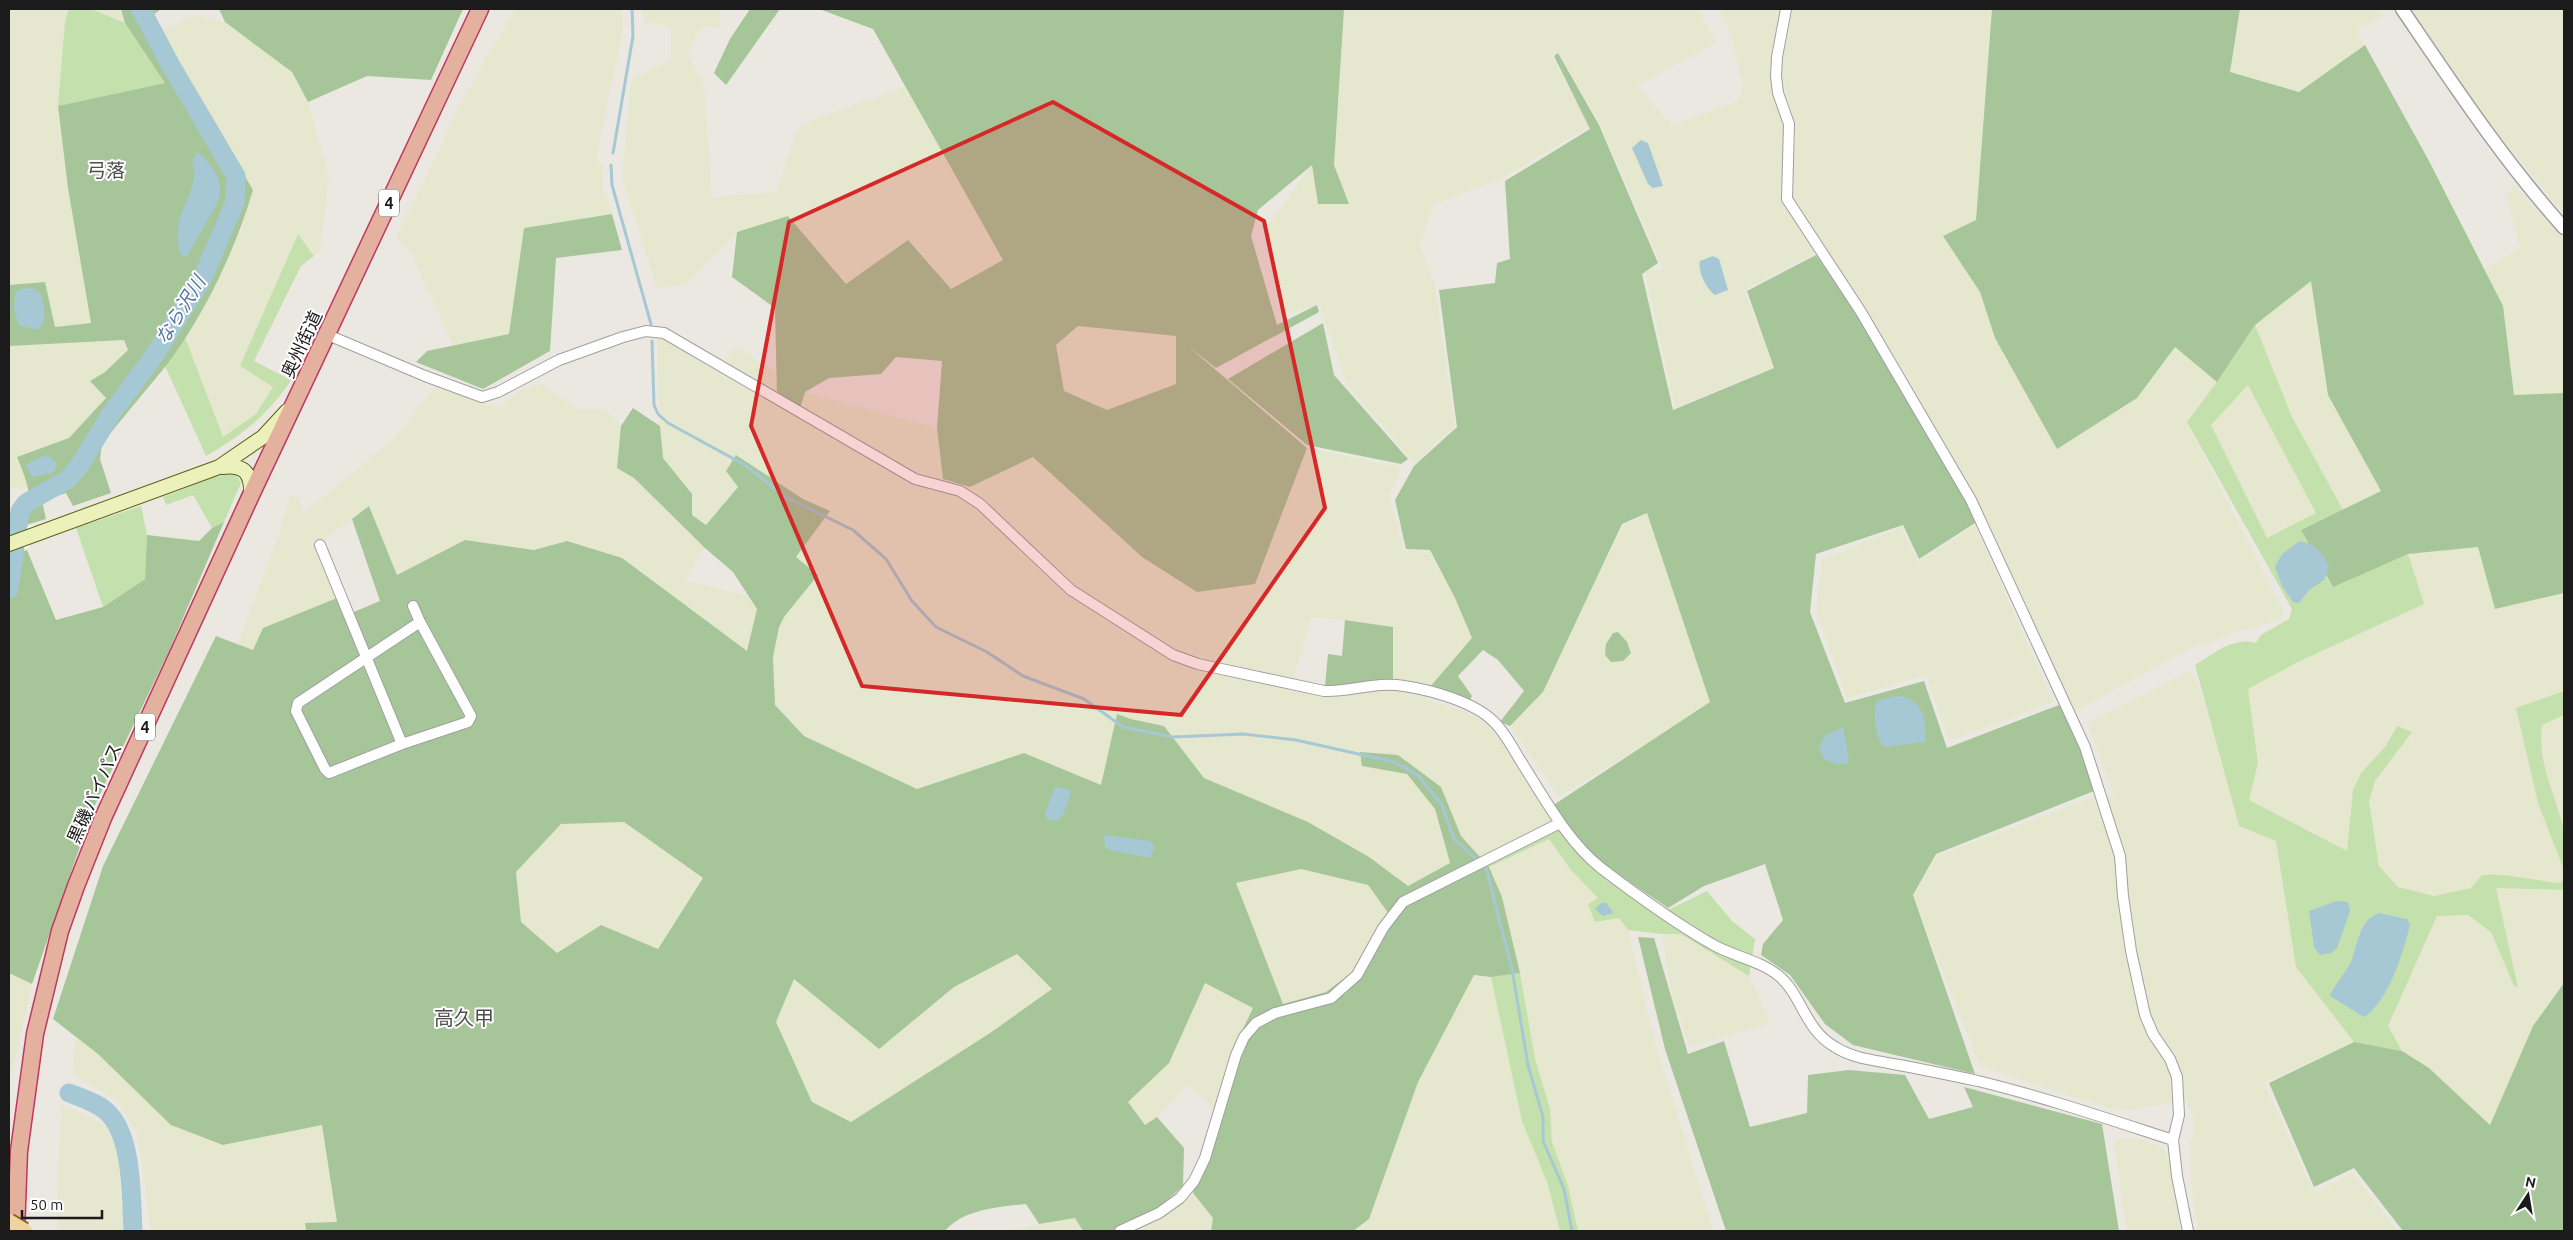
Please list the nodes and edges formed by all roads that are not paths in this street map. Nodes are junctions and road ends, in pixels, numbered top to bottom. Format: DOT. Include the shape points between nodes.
graph roads {
  1 [pos="480,9"];
  2 [pos="1786,9"];
  3 [pos="2402,9"];
  4 [pos="2564,228"];
  5 [pos="328,335"];
  6 [pos="298,397"];
  7 [pos="219,467"];
  8 [pos="251,496"];
  9 [pos="9,544"];
  10 [pos="320,545"];
  11 [pos="413,606"];
  12 [pos="420,622"];
  13 [pos="365,658"];
  14 [pos="402,744"];
  15 [pos="1560,823"];
  16 [pos="2173,1140"];
  17 [pos="9,1222"];
  18 [pos="16,1231"];
  19 [pos="24,1231"];
  20 [pos="1120,1231"];
  21 [pos="2188,1231"];
  1 -- 5 [label="highway, 奥州街道 / 4"];
  2 -- 16 [label="street" via="1776,76 1778,93 1789,124 1787,199 1866,320 1971,500 2085,747 2120,856 2131,951 2146,1015 2177,1077 2179,1115"];
  3 -- 4 [label="street" via="2484,129 2529,189"];
  5 -- 6 [label="highway, 奥州街道 / 4"];
  5 -- 15 [label="street" via="482,397 559,360 623,337 646,332 664,333 915,479 960,491 980,504 1071,590 1173,655 1198,664 1324,691 1342,692 1384,684 1404,686 1478,709 1494,721 1508,739"];
  6 -- 7 [label="main road, 奥州街道" via="263,437"];
  6 -- 8 [label="highway, 黒磯バイパス / 4"];
  7 -- 8 [label="main road" via="244,468 251,478"];
  7 -- 9 [label="main road, 奥州街道"];
  8 -- 18 [label="highway, 黒磯バイパス / 4" via="103,818 60,931 42,998 24,1096"];
  10 -- 13 [label="street"];
  11 -- 12 [label="street"];
  12 -- 13 [label="street"];
  12 -- 14 [label="street" via="471,716 468,722"];
  13 -- 14 [label="street"];
  13 -- 14 [label="street" via="298,703 296,711 330,773"];
  15 -- 16 [label="street" via="1601,868 1709,943 1781,977 1806,1019 1834,1047 1853,1056 2052,1100"];
  15 -- 20 [label="street" via="1403,902 1382,928 1357,975 1331,998 1275,1013 1256,1023 1244,1037 1236,1055 1205,1158 1194,1182 1180,1198 1159,1213"];
  16 -- 21 [label="street"];
  17 -- 19 [label="main road, bridge"];
}
